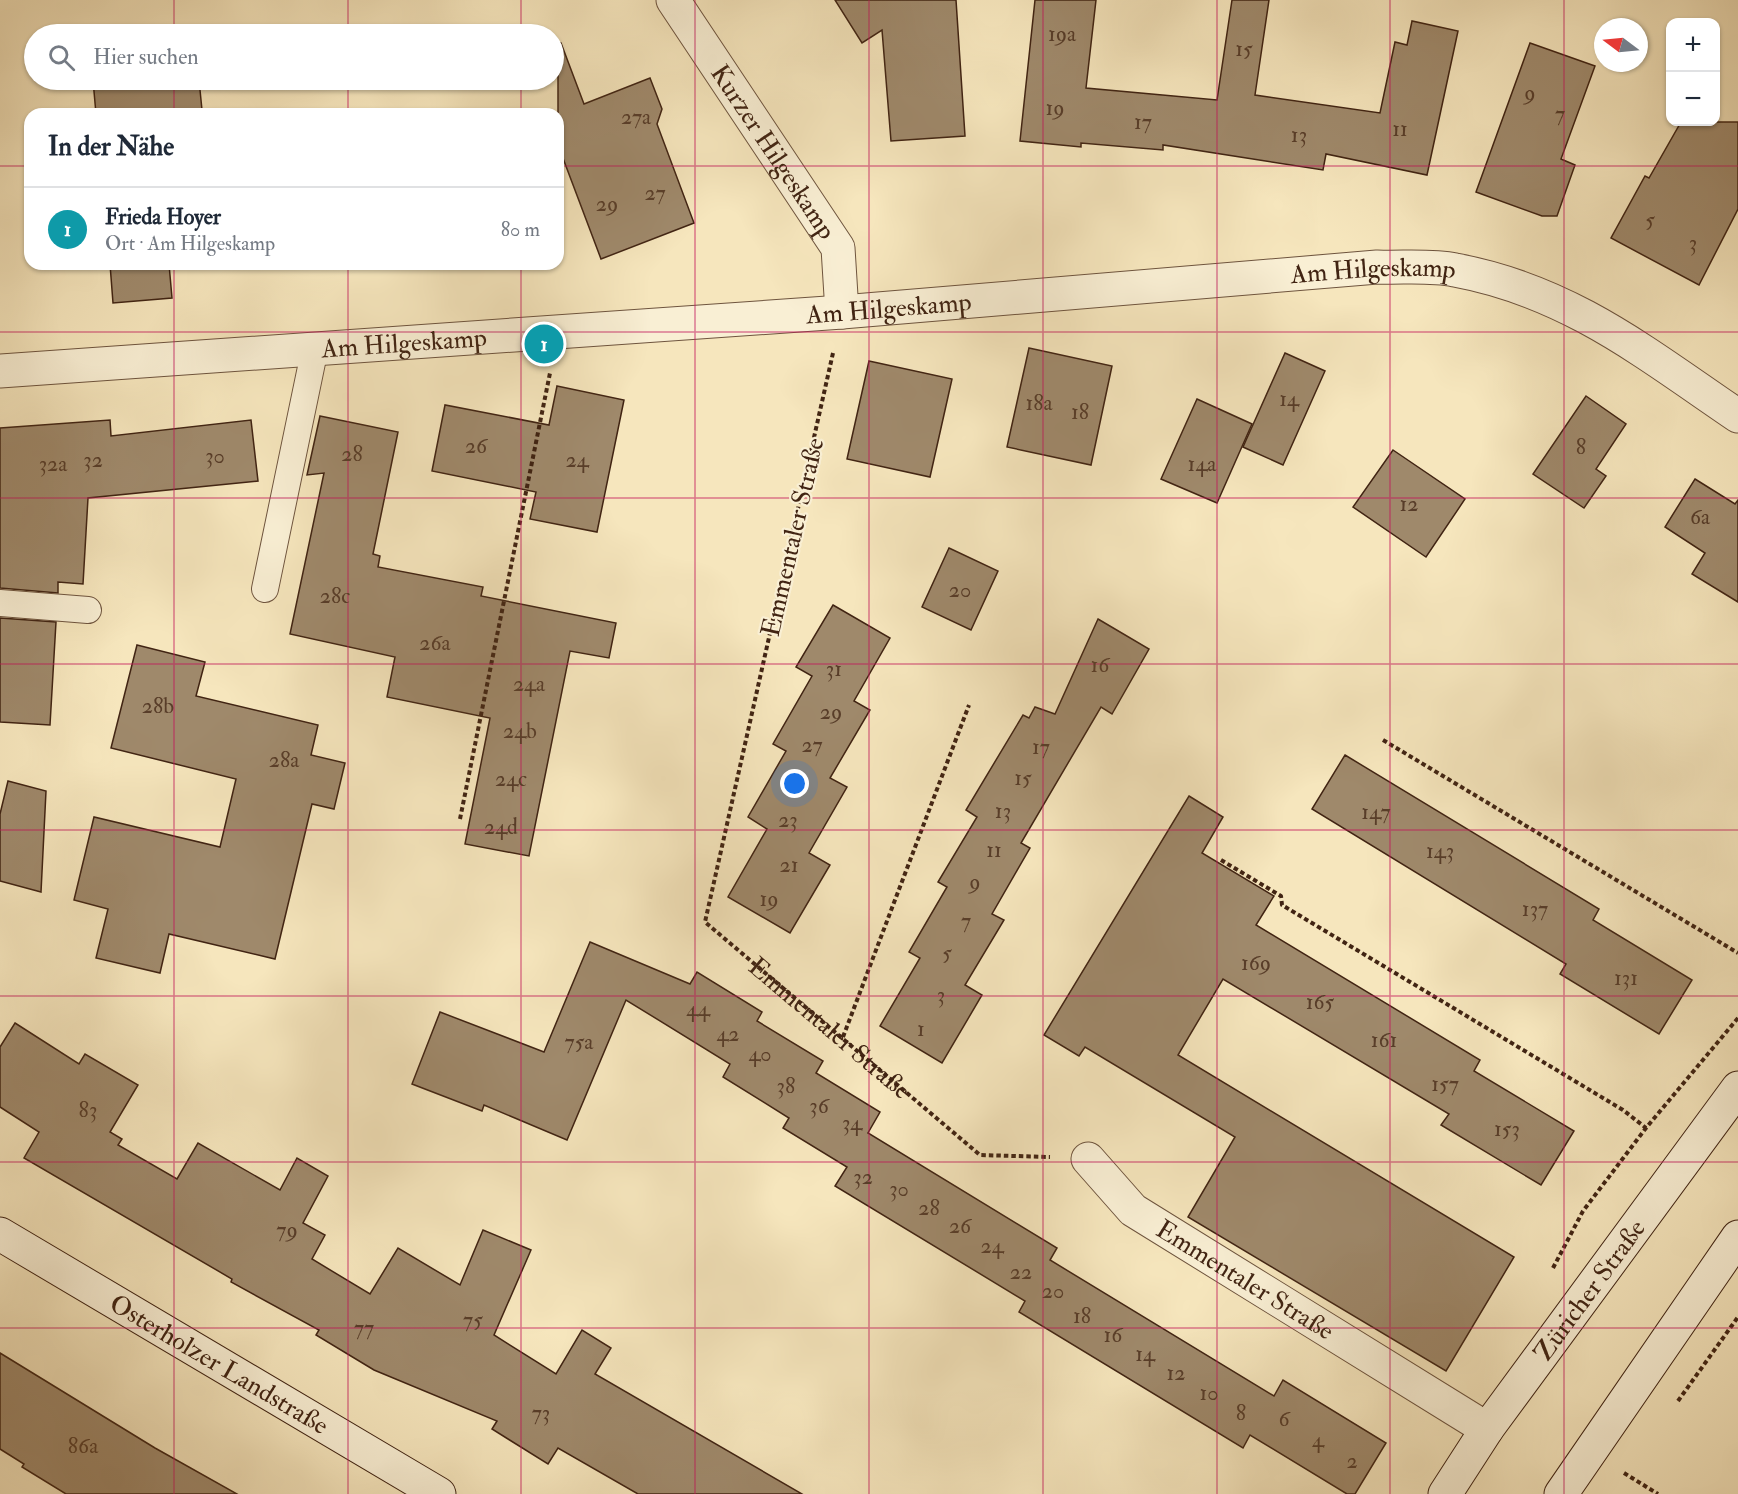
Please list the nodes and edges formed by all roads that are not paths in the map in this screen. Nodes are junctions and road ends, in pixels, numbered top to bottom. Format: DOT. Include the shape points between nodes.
graph roads {
  1 [pos="673,0"];
  2 [pos="842,312"];
  3 [pos="315,348"];
  4 [pos="0,371"];
  5 [pos="1738,416"];
  6 [pos="265,589"];
  7 [pos="0,603"];
  8 [pos="88,610"];
  9 [pos="1738,1089"];
  10 [pos="1088,1159"];
  11 [pos="0,1234"];
  12 [pos="1738,1237"];
  13 [pos="1487,1428"];
  14 [pos="439,1494"];
  15 [pos="1445,1494"];
  16 [pos="1561,1494"];
  1 -- 2 [label="street, Kurzer Hilgeskamp" via="838,248"];
  2 -- 3 [label="street, Am Hilgeskamp"];
  2 -- 5 [label="street, Am Hilgeskamp" via="1377,267 1453,269 1525,287 1594,319"];
  3 -- 4 [label="street, Am Hilgeskamp"];
  3 -- 6 [label="lane"];
  7 -- 8 [label="lane"];
  9 -- 13 [label="street, Züricher Straße"];
  10 -- 13 [label="street, Emmentaler Straße" via="1133,1210"];
  11 -- 14 [label="street, Osterholzer Landstraße"];
  12 -- 16 [label="street"];
  13 -- 15 [label="street, Züricher Straße"];
}
